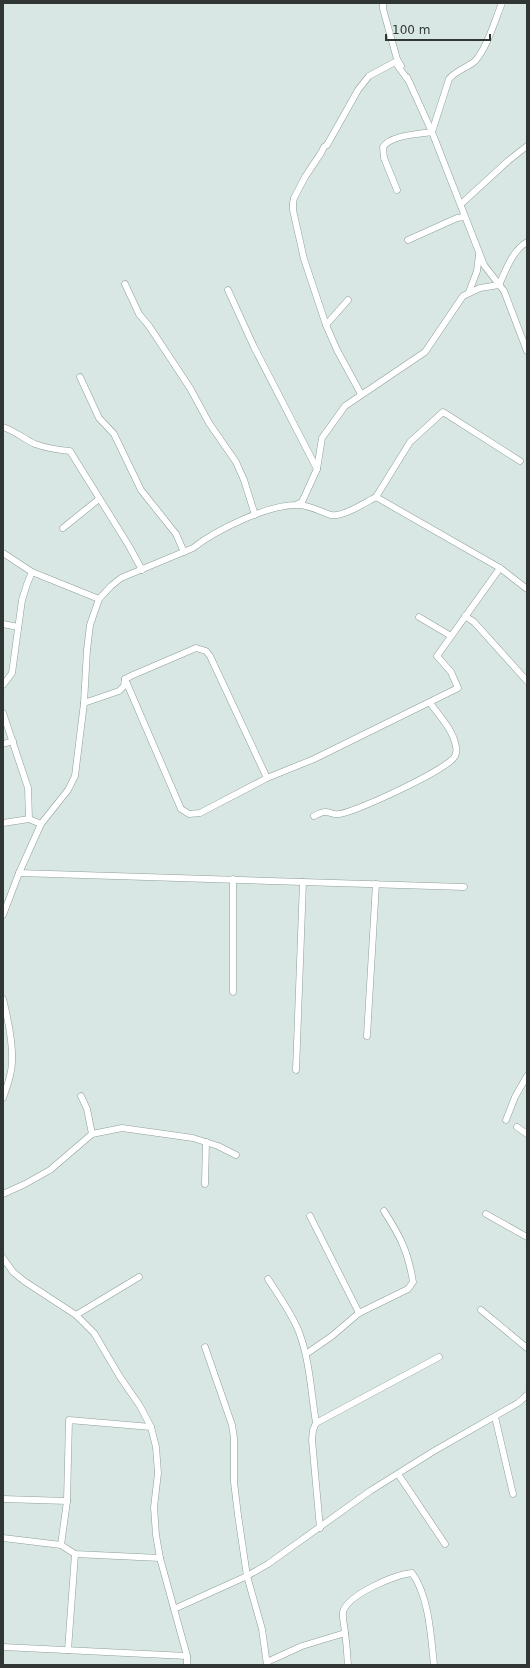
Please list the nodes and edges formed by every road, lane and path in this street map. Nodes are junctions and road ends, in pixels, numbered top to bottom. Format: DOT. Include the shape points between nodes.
graph roads {
  1 [pos="383,3"];
  2 [pos="502,3"];
  3 [pos="408,80"];
  4 [pos="432,132"];
  5 [pos="527,146"];
  6 [pos="397,190"];
  7 [pos="462,204"];
  8 [pos="464,217"];
  9 [pos="408,240"];
  10 [pos="527,242"];
  11 [pos="479,254"];
  12 [pos="124,284"];
  13 [pos="499,285"];
  14 [pos="228,290"];
  15 [pos="469,292"];
  16 [pos="348,300"];
  17 [pos="326,324"];
  18 [pos="527,351"];
  19 [pos="80,377"];
  20 [pos="361,394"];
  21 [pos="3,427"];
  22 [pos="520,461"];
  23 [pos="317,469"];
  24 [pos="376,497"];
  25 [pos="99,499"];
  26 [pos="298,504"];
  27 [pos="255,515"];
  28 [pos="63,528"];
  29 [pos="184,552"];
  30 [pos="3,553"];
  31 [pos="500,568"];
  32 [pos="142,570"];
  33 [pos="32,572"];
  34 [pos="527,589"];
  35 [pos="99,599"];
  36 [pos="465,616"];
  37 [pos="419,617"];
  38 [pos="3,624"];
  39 [pos="18,628"];
  40 [pos="451,636"];
  41 [pos="125,679"];
  42 [pos="527,681"];
  43 [pos="3,685"];
  44 [pos="430,702"];
  45 [pos="84,703"];
  46 [pos="3,713"];
  47 [pos="13,741"];
  48 [pos="3,744"];
  49 [pos="267,778"];
  50 [pos="314,816"];
  51 [pos="29,818"];
  52 [pos="3,823"];
  53 [pos="41,824"];
  54 [pos="19,873"];
  55 [pos="233,880"];
  56 [pos="303,882"];
  57 [pos="376,884"];
  58 [pos="464,886"];
  59 [pos="3,915"];
  60 [pos="233,992"];
  61 [pos="3,999"];
  62 [pos="367,1036"];
  63 [pos="296,1070"];
  64 [pos="527,1076"];
  65 [pos="81,1096"];
  66 [pos="3,1098"];
  67 [pos="506,1120"];
  68 [pos="517,1127"];
  69 [pos="92,1134"];
  70 [pos="527,1134"];
  71 [pos="206,1142"];
  72 [pos="236,1155"];
  73 [pos="205,1184"];
  74 [pos="3,1194"];
  75 [pos="384,1211"];
  76 [pos="486,1214"];
  77 [pos="310,1216"];
  78 [pos="527,1237"];
  79 [pos="3,1258"];
  80 [pos="139,1277"];
  81 [pos="268,1279"];
  82 [pos="481,1310"];
  83 [pos="359,1313"];
  84 [pos="76,1314"];
  85 [pos="205,1347"];
  86 [pos="527,1348"];
  87 [pos="306,1354"];
  88 [pos="439,1357"];
  89 [pos="527,1395"];
  90 [pos="495,1417"];
  91 [pos="316,1423"];
  92 [pos="151,1427"];
  93 [pos="398,1474"];
  94 [pos="513,1494"];
  95 [pos="3,1499"];
  96 [pos="67,1501"];
  97 [pos="320,1528"];
  98 [pos="3,1538"];
  99 [pos="445,1544"];
  100 [pos="61,1545"];
  101 [pos="75,1554"];
  102 [pos="160,1558"];
  103 [pos="247,1576"];
  104 [pos="174,1609"];
  105 [pos="345,1634"];
  106 [pos="3,1647"];
  107 [pos="68,1650"];
  108 [pos="187,1656"];
  109 [pos="267,1663"];
  110 [pos="187,1665"];
  111 [pos="348,1665"];
  112 [pos="434,1665"];
  1 -- 3 [label="street" via="382,9 397,59"];
  2 -- 4 [label="street" via="477,59 449,79"];
  3 -- 4 [label="street"];
  3 -- 17 [label="street" via="395,62 369,76 350,103 294,198 293,210 302,252"];
  4 -- 6 [label="street" via="410,135 389,142 383,147 384,158"];
  4 -- 7 [label="street"];
  5 -- 7 [label="street" via="508,160"];
  7 -- 8 [label="street"];
  8 -- 9 [label="street"];
  8 -- 11 [label="street"];
  10 -- 13 [label="street" via="509,261"];
  11 -- 13 [label="street"];
  11 -- 15 [label="street" via="477,271"];
  12 -- 27 [label="street" via="139,314 158,339 236,462"];
  13 -- 15 [label="street"];
  13 -- 18 [label="street" via="504,291"];
  14 -- 23 [label="street" via="254,347"];
  15 -- 20 [label="street" via="463,296 425,352"];
  16 -- 17 [label="street"];
  17 -- 20 [label="street"];
  19 -- 29 [label="street" via="99,418 114,434 141,490 176,534"];
  20 -- 23 [label="street" via="345,406 322,438"];
  21 -- 25 [label="street" via="33,443 70,451"];
  22 -- 24 [label="street" via="443,412 410,442"];
  23 -- 26 [label="street" via="302,502"];
  24 -- 26 [label="street" via="340,516 332,516"];
  24 -- 31 [label="street"];
  25 -- 28 [label="street"];
  25 -- 32 [label="street"];
  26 -- 27 [label="street" via="274,508"];
  27 -- 29 [label="street" via="228,526"];
  29 -- 32 [label="street"];
  30 -- 33 [label="street"];
  31 -- 34 [label="street"];
  31 -- 36 [label="street"];
  32 -- 35 [label="street" via="122,578"];
  33 -- 35 [label="street"];
  33 -- 39 [label="street" via="22,600"];
  35 -- 45 [label="street" via="90,625"];
  36 -- 40 [label="street"];
  36 -- 42 [label="street" via="474,622"];
  37 -- 40 [label="street"];
  38 -- 39 [label="street"];
  39 -- 43 [label="street" via="12,673"];
  40 -- 44 [label="street" via="437,656 451,672 458,688"];
  41 -- 45 [label="street" via="124,686 119,691"];
  41 -- 49 [label="street" via="196,648 206,651"];
  41 -- 49 [label="street" via="181,809 189,814 200,812"];
  44 -- 49 [label="street" via="314,759"];
  44 -- 50 [label="street" via="453,736 457,747 455,756 448,763 403,789 340,814 322,811"];
  45 -- 53 [label="street" via="75,776 68,790"];
  46 -- 47 [label="street"];
  47 -- 48 [label="street"];
  47 -- 51 [label="street" via="28,788"];
  51 -- 52 [label="street"];
  51 -- 53 [label="street"];
  53 -- 54 [label="street"];
  54 -- 55 [label="street"];
  54 -- 59 [label="street"];
  55 -- 56 [label="street"];
  55 -- 60 [label="street"];
  56 -- 57 [label="street"];
  56 -- 63 [label="street"];
  57 -- 58 [label="street"];
  57 -- 62 [label="street"];
  61 -- 66 [label="street" via="12,1062"];
  64 -- 67 [label="street"];
  65 -- 69 [label="street" via="87,1109"];
  68 -- 70 [label="street"];
  69 -- 71 [label="street" via="122,1128"];
  69 -- 74 [label="street" via="50,1170"];
  71 -- 72 [label="street"];
  71 -- 73 [label="street"];
  75 -- 83 [label="street" via="401,1237 413,1282 408,1289"];
  76 -- 78 [label="street"];
  77 -- 83 [label="street"];
  79 -- 84 [label="street" via="13,1272 24,1281"];
  80 -- 84 [label="street"];
  81 -- 87 [label="street" via="286,1307"];
  82 -- 86 [label="street"];
  83 -- 87 [label="street"];
  84 -- 92 [label="street" via="94,1333"];
  85 -- 103 [label="street" via="232,1425 234,1482"];
  87 -- 91 [label="street"];
  88 -- 91 [label="street"];
  89 -- 90 [label="street"];
  90 -- 93 [label="street"];
  90 -- 94 [label="street"];
  91 -- 97 [label="street" via="312,1440"];
  92 -- 96 [label="street" via="69,1420"];
  92 -- 102 [label="street" via="158,1473 154,1507"];
  93 -- 97 [label="street"];
  93 -- 99 [label="street"];
  95 -- 96 [label="street"];
  96 -- 100 [label="street"];
  97 -- 103 [label="street"];
  98 -- 100 [label="street"];
  100 -- 101 [label="street"];
  101 -- 102 [label="street"];
  101 -- 107 [label="street"];
  102 -- 104 [label="street"];
  103 -- 104 [label="street"];
  103 -- 109 [label="street" via="262,1629"];
  104 -- 108 [label="street"];
  105 -- 109 [label="street" via="302,1646"];
  105 -- 111 [label="street"];
  105 -- 112 [label="street" via="344,1612 350,1601 404,1573 412,1573 418,1582 429,1624"];
  106 -- 107 [label="street"];
  107 -- 108 [label="street"];
  108 -- 110 [label="street"];
}
